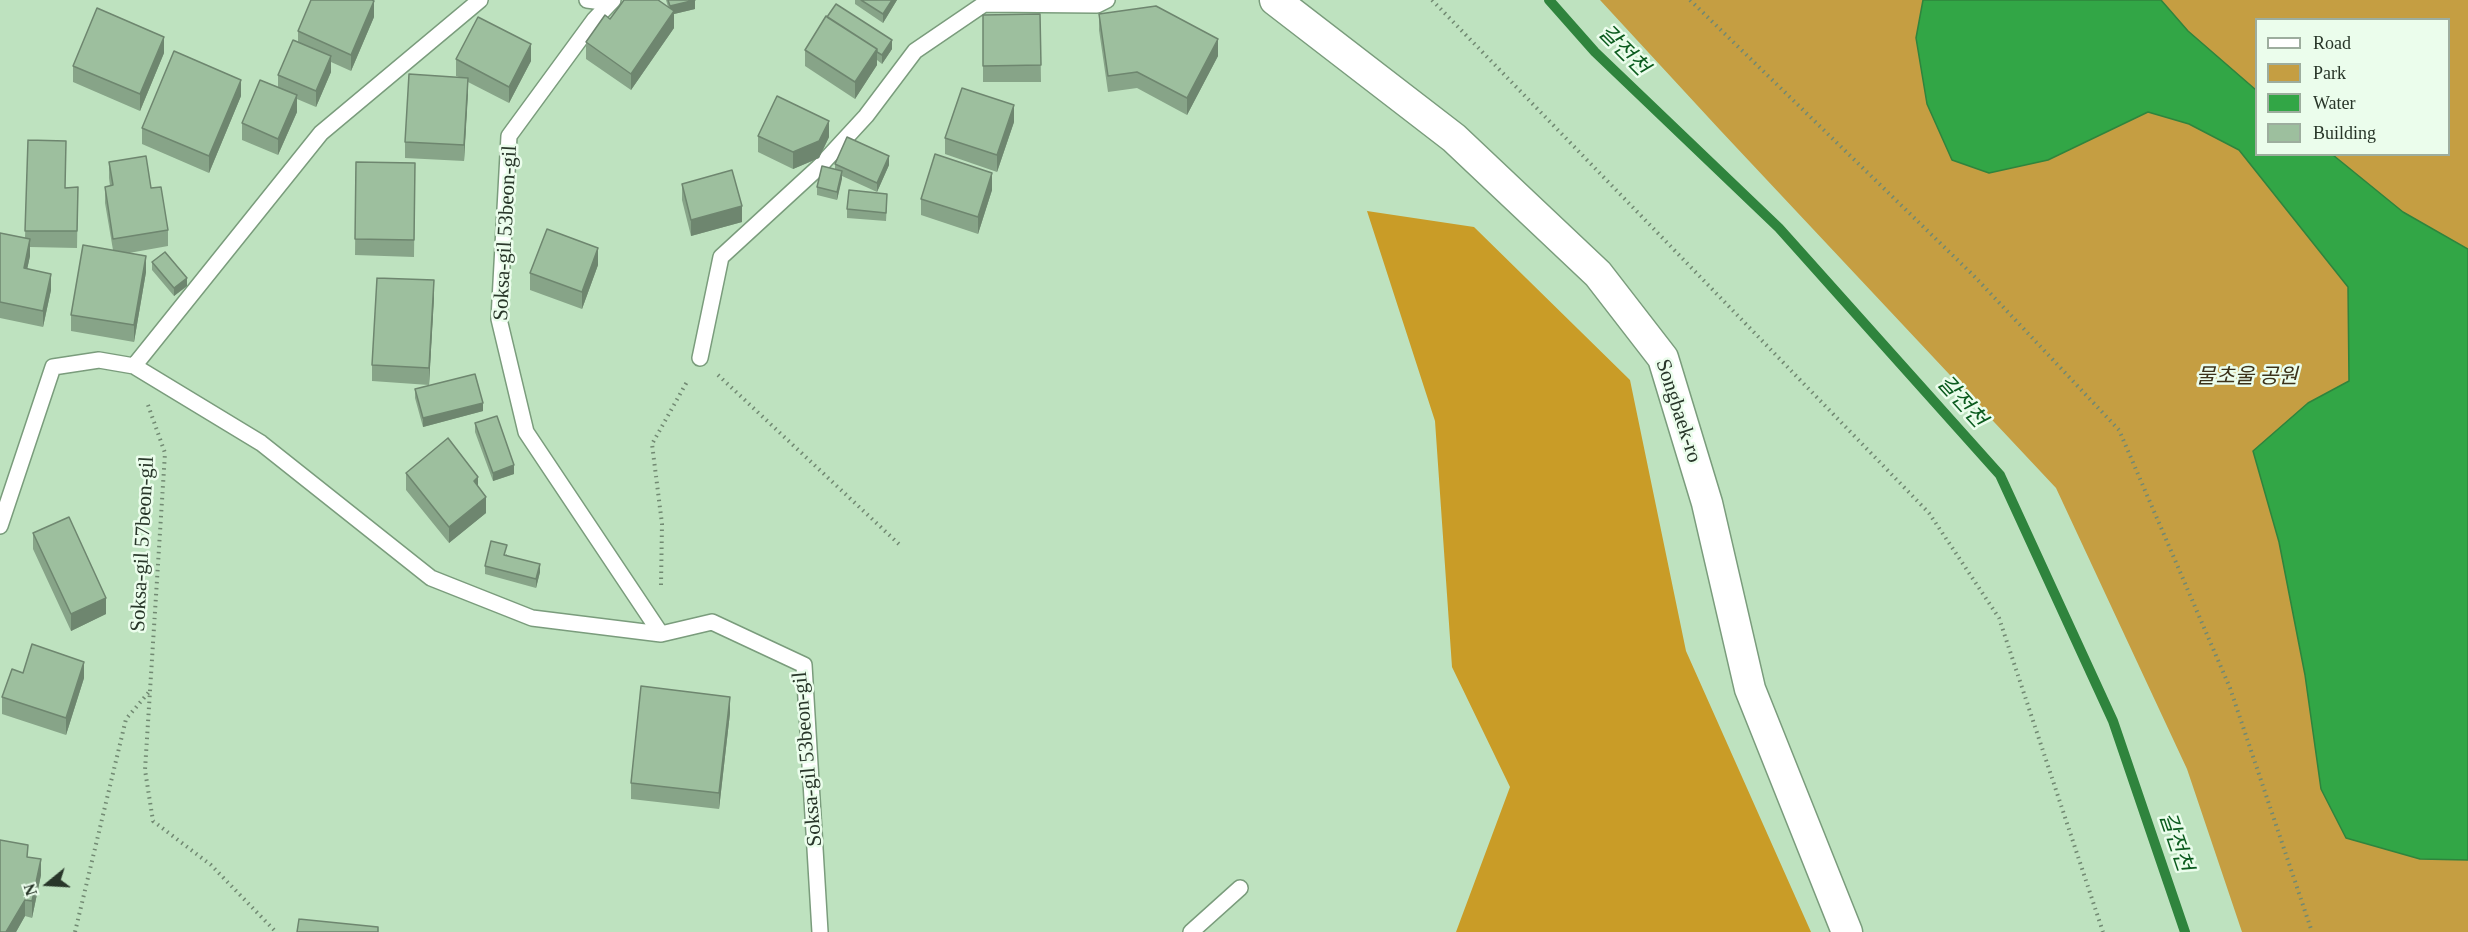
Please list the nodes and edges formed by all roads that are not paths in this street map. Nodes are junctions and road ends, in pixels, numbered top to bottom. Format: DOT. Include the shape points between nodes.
graph roads {
  1 [pos="480,0"];
  2 [pos="587,0"];
  3 [pos="1107,0"];
  4 [pos="1275,0"];
  5 [pos="612,1"];
  6 [pos="700,358"];
  7 [pos="134,366"];
  8 [pos="0,526"];
  9 [pos="661,634"];
  10 [pos="1240,888"];
  11 [pos="820,932"];
  12 [pos="1191,932"];
  13 [pos="1847,932"];
  1 -- 7 [label="lane" via="321,133"];
  2 -- 5 [label="lane, Soksa-gil 53beon-gil"];
  3 -- 6 [label="lane" via="1097,5 984,4 915,51 866,116 826,159 721,257"];
  4 -- 13 [label="street, Songbaek-ro" via="1455,138 1598,274 1663,358 1707,502 1750,689"];
  5 -- 9 [label="lane, Soksa-gil 53beon-gil" via="510,136 499,319 526,432"];
  7 -- 8 [label="lane, Soksa-gil 53beon-gil" via="99,360 52,367"];
  7 -- 9 [label="lane, Soksa-gil 53beon-gil" via="261,443 430,578 532,618"];
  9 -- 11 [label="lane, Soksa-gil 53beon-gil" via="712,622 804,665"];
  10 -- 12 [label="lane"];
}
